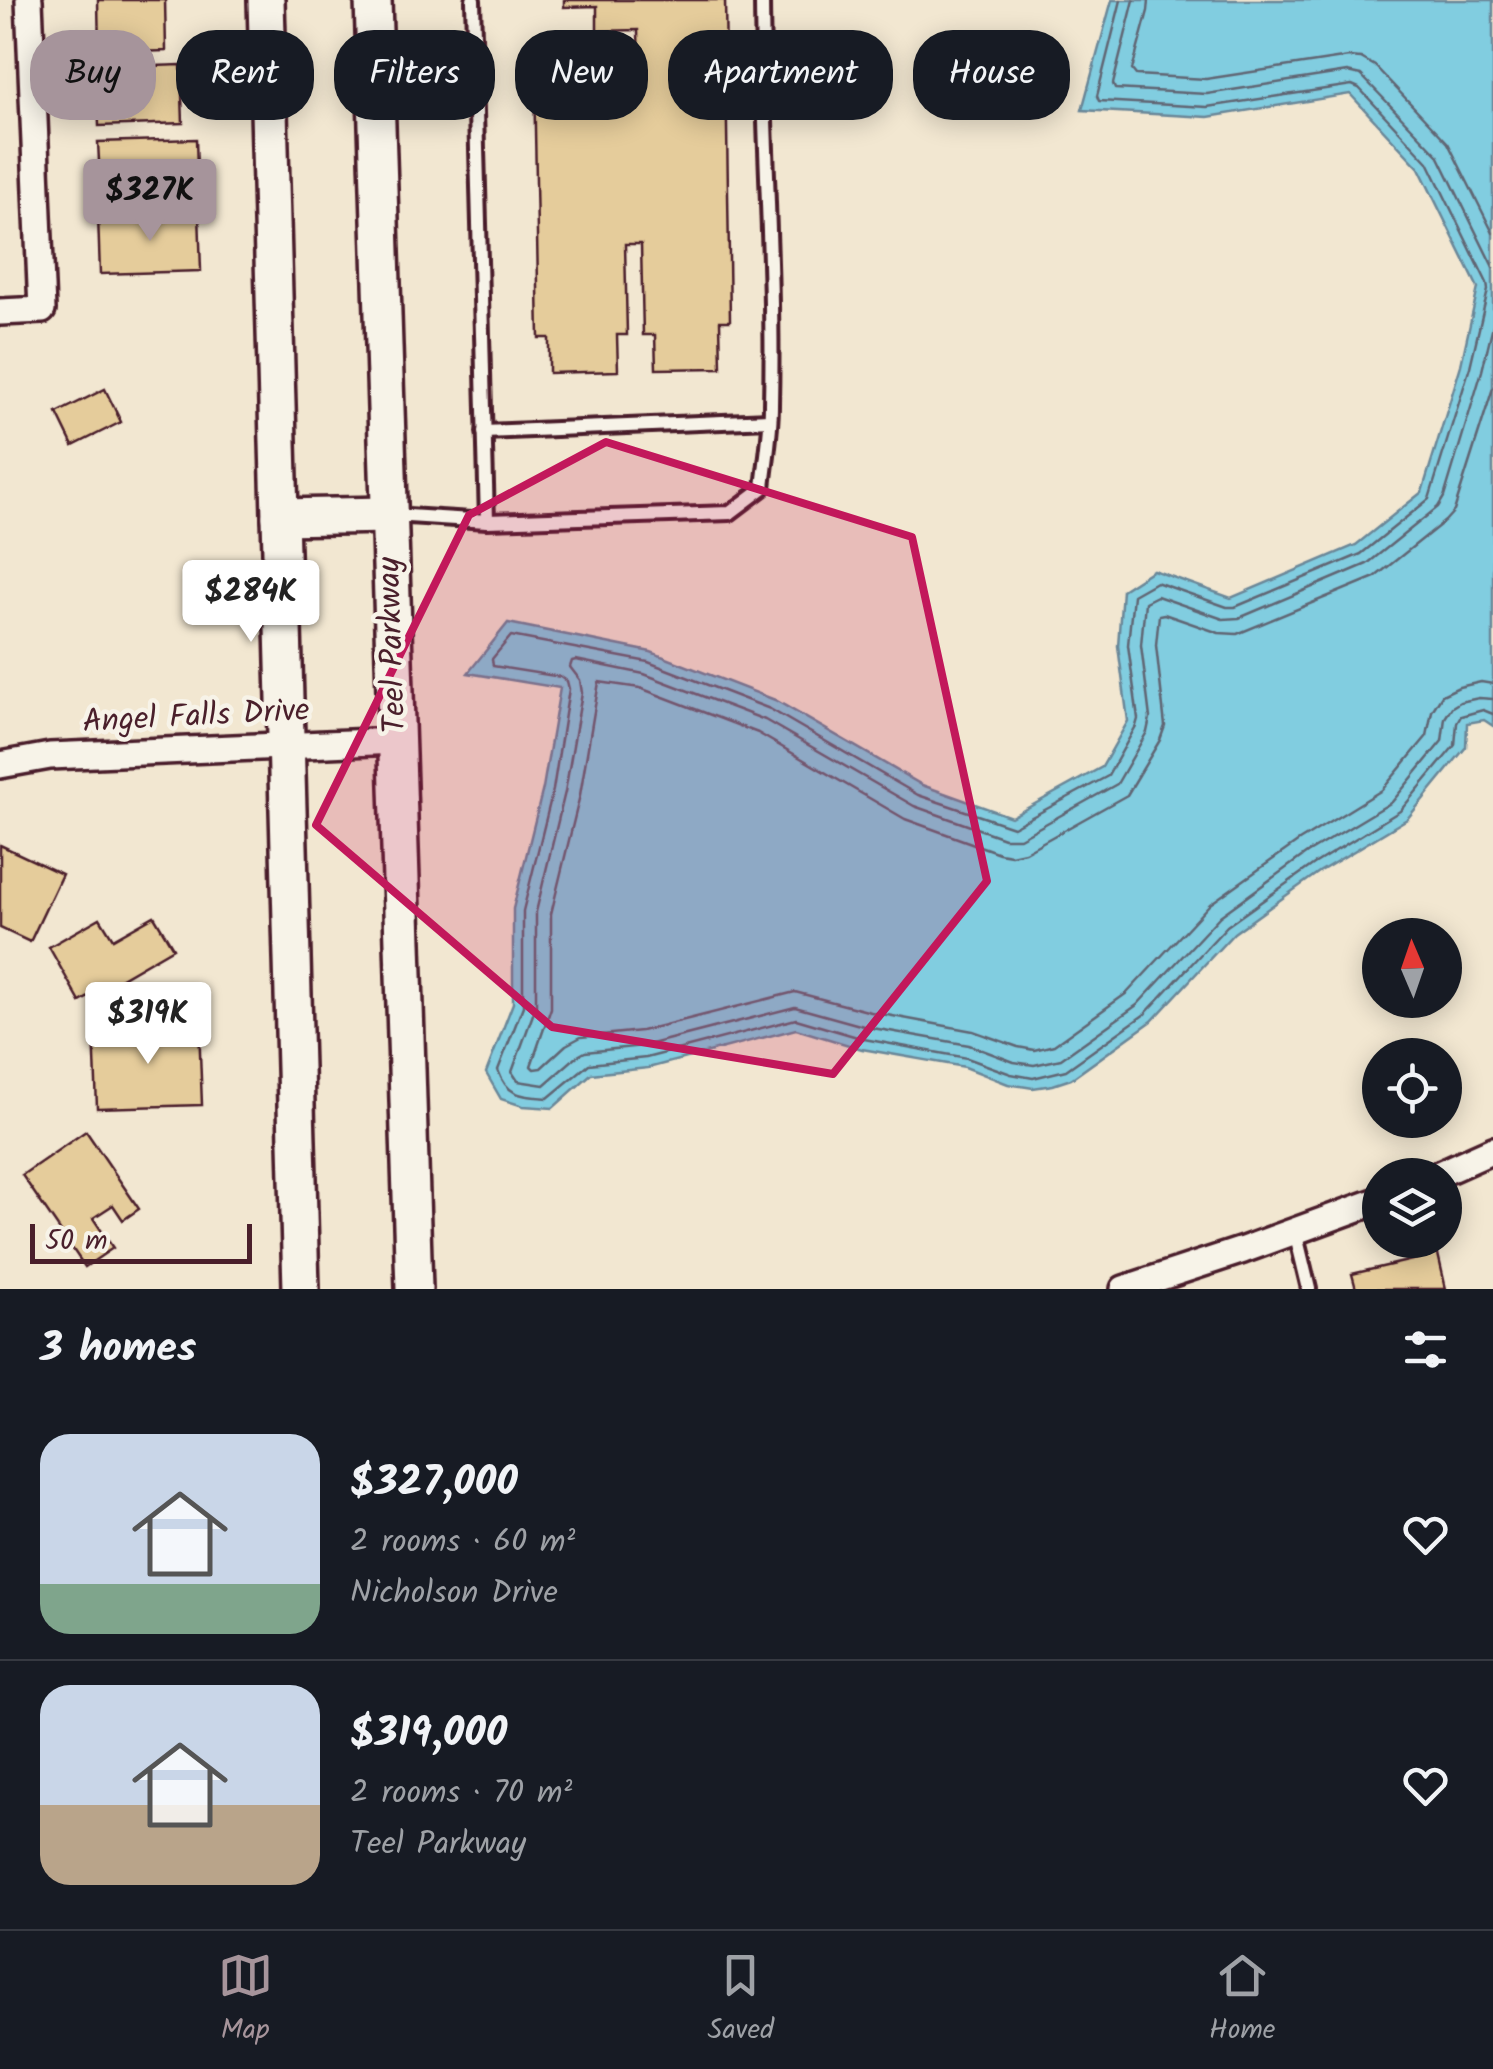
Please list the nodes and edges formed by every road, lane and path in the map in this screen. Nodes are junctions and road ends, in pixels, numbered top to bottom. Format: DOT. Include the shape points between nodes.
graph roads {
  1 [pos="29,0"];
  2 [pos="266,0"];
  3 [pos="373,0"];
  4 [pos="473,0"];
  5 [pos="762,0"];
  6 [pos="0,312"];
  7 [pos="770,420"];
  8 [pos="484,432"];
  9 [pos="389,515"];
  10 [pos="280,517"];
  11 [pos="487,521"];
  12 [pos="396,741"];
  13 [pos="286,746"];
  14 [pos="0,766"];
  15 [pos="1491,1158"];
  16 [pos="1462,1167"];
  17 [pos="1362,1207"];
  18 [pos="1295,1231"];
  19 [pos="301,1289"];
  20 [pos="414,1289"];
  21 [pos="1124,1289"];
  22 [pos="1308,1289"];
  1 -- 6 [label="street" via="42,310"];
  2 -- 10 [label="main road"];
  3 -- 9 [label="main road, Teel Parkway"];
  4 -- 8 [label="lane"];
  5 -- 7 [label="lane"];
  7 -- 8 [label="lane"];
  7 -- 11 [label="lane" via="763,488 730,513"];
  8 -- 11 [label="lane"];
  9 -- 10 [label="main road"];
  9 -- 11 [label="lane"];
  9 -- 12 [label="main road, Teel Parkway"];
  10 -- 13 [label="main road"];
  12 -- 13 [label="street, Angel Falls Drive"];
  12 -- 20 [label="main road, Teel Parkway"];
  13 -- 14 [label="street, Angel Falls Drive" via="50,756"];
  13 -- 19 [label="main road"];
  15 -- 16 [label="street"];
  17 -- 18 [label="street"];
  18 -- 21 [label="street"];
  18 -- 22 [label="lane"];
}
